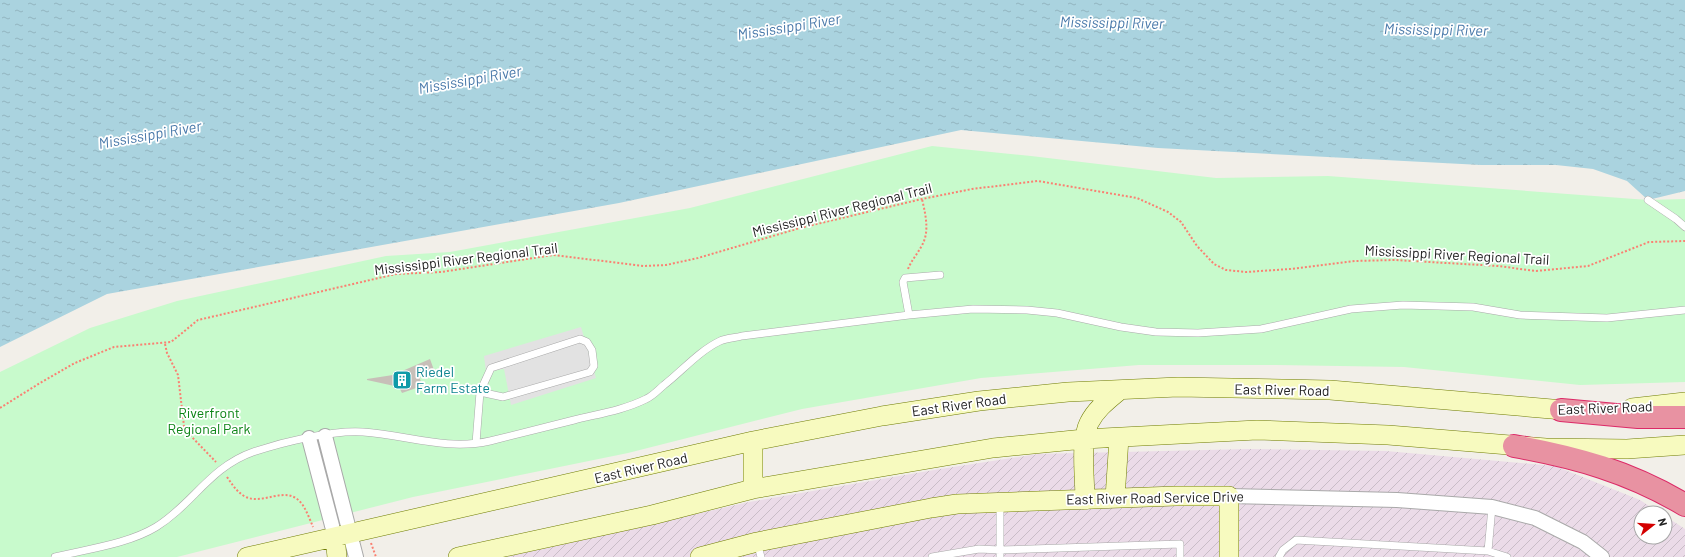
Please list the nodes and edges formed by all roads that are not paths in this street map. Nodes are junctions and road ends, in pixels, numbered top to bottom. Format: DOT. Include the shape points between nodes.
graph roads {
  1 [pos="1648,200"];
  2 [pos="1685,227"];
  3 [pos="940,275"];
  4 [pos="1685,310"];
  5 [pos="909,315"];
  6 [pos="1120,390"];
  7 [pos="480,392"];
  8 [pos="1685,402"];
  9 [pos="1561,410"];
  10 [pos="1685,418"];
  11 [pos="325,436"];
  12 [pos="309,438"];
  13 [pos="1119,438"];
  14 [pos="1084,439"];
  15 [pos="753,442"];
  16 [pos="476,443"];
  17 [pos="1685,445"];
  18 [pos="1514,446"];
  19 [pos="753,489"];
  20 [pos="1229,496"];
  21 [pos="1115,498"];
  22 [pos="1084,500"];
  23 [pos="1000,503"];
  24 [pos="1685,505"];
  25 [pos="1492,507"];
  26 [pos="342,536"];
  27 [pos="759,549"];
  28 [pos="1488,551"];
  29 [pos="1000,554"];
  30 [pos="55,557"];
  31 [pos="247,557"];
  32 [pos="337,557"];
  33 [pos="356,557"];
  34 [pos="458,557"];
  35 [pos="700,557"];
  36 [pos="932,557"];
  37 [pos="1180,557"];
  38 [pos="1229,557"];
  39 [pos="1279,557"];
  40 [pos="1507,557"];
  41 [pos="1602,557"];
  1 -- 2 [label="lane"];
  3 -- 5 [label="lane" via="905,278 903,282"];
  4 -- 5 [label="lane" via="1607,318 1520,315 1473,307 1403,305 1351,309 1261,329 1198,333 1142,330 1057,313 1027,310 973,310"];
  5 -- 16 [label="lane" via="742,336 721,341 701,354 648,398 609,412"];
  6 -- 9 [label="street, East River Road" via="1178,387 1330,390"];
  6 -- 14 [label="street" via="1101,406 1088,424"];
  6 -- 15 [label="street, East River Road" via="1068,392 979,401 882,416"];
  7 -- 7 [label="lane" via="503,397 590,372 594,366 592,350 587,342 580,339 491,368"];
  7 -- 16 [label="lane"];
  8 -- 9 [label="street, East River Road" via="1602,411"];
  9 -- 10 [label="highway" via="1638,417"];
  11 -- 12 [label="lane"];
  11 -- 16 [label="lane" via="363,432 441,444"];
  11 -- 26 [label="street"];
  12 -- 26 [label="street"];
  12 -- 30 [label="lane" via="252,452 231,461 220,468 170,517 142,534"];
  13 -- 14 [label="street"];
  13 -- 18 [label="street" via="1263,431 1395,435"];
  13 -- 21 [label="street"];
  14 -- 19 [label="street" via="993,448"];
  14 -- 22 [label="street"];
  15 -- 19 [label="street"];
  15 -- 26 [label="street, East River Road"];
  17 -- 18 [label="street" via="1634,449"];
  18 -- 24 [label="highway" via="1605,467 1646,484"];
  19 -- 34 [label="street" via="652,515"];
  20 -- 21 [label="street, East River Road Service Drive"];
  20 -- 25 [label="street, East River Road Service Drive" via="1404,500"];
  20 -- 38 [label="street"];
  21 -- 22 [label="street, East River Road Service Drive"];
  22 -- 23 [label="street, East River Road Service Drive"];
  23 -- 27 [label="street, East River Road Service Drive" via="957,504 931,508"];
  23 -- 29 [label="lane"];
  25 -- 28 [label="lane"];
  25 -- 41 [label="street, East River Road Service Drive" via="1535,518 1583,542"];
  26 -- 31 [label="street, East River Road"];
  26 -- 32 [label="street"];
  26 -- 33 [label="street"];
  27 -- 35 [label="street, East River Road Service Drive"];
  28 -- 39 [label="lane" via="1296,540 1282,550"];
  28 -- 40 [label="lane"];
  29 -- 36 [label="lane" via="979,549"];
  29 -- 37 [label="lane" via="1180,544"];
}
